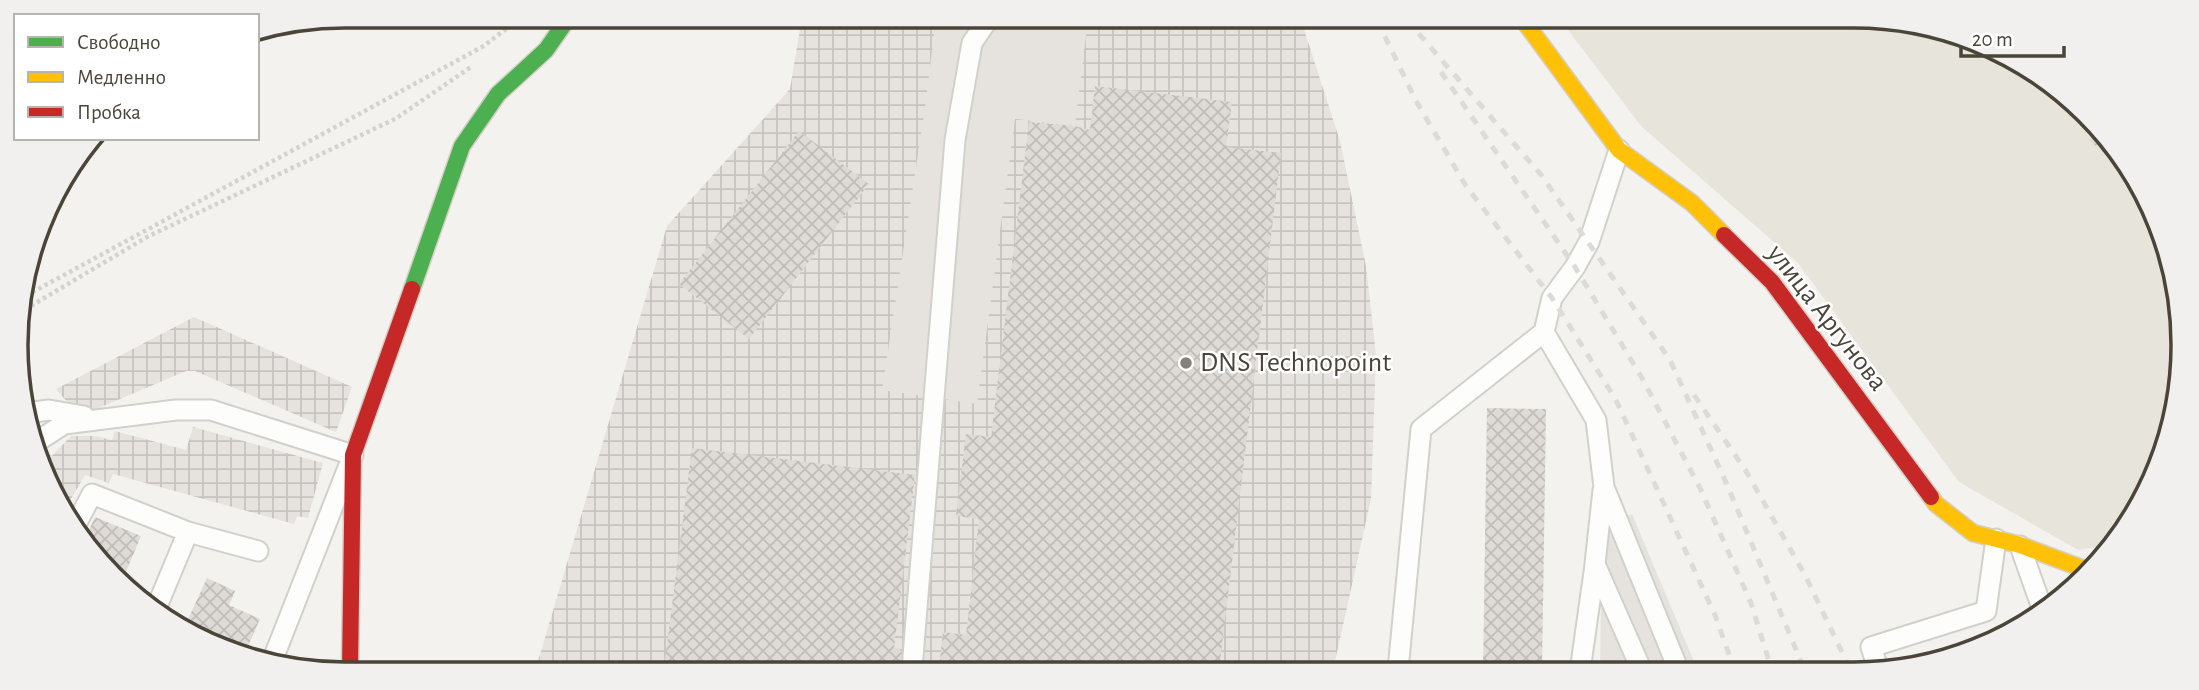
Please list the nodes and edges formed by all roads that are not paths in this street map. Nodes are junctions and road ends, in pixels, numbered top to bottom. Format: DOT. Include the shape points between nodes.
graph roads {
  1 [pos="561,28"];
  2 [pos="982,28"];
  3 [pos="1530,28"];
  4 [pos="1619,150"];
  5 [pos="1544,332"];
  6 [pos="35,411"];
  7 [pos="102,420"];
  8 [pos="42,438"];
  9 [pos="353,455"];
  10 [pos="1604,487"];
  11 [pos="79,518"];
  12 [pos="188,532"];
  13 [pos="1996,539"];
  14 [pos="2020,545"];
  15 [pos="258,551"];
  16 [pos="1595,564"];
  17 [pos="2079,567"];
  18 [pos="159,601"];
  19 [pos="2040,602"];
  20 [pos="275,654"];
  21 [pos="1876,661"];
  22 [pos="350,662"];
  23 [pos="913,662"];
  24 [pos="1399,662"];
  25 [pos="1581,662"];
  26 [pos="1638,662"];
  27 [pos="1675,662"];
  1 -- 9 [label="street" via="546,50 498,94 462,146"];
  2 -- 23 [label="lane" via="972,43 955,140"];
  3 -- 4 [label="street, улица Аргунова"];
  4 -- 5 [label="lane" via="1589,242 1552,298"];
  4 -- 13 [label="street, улица Аргунова" via="1692,203 1772,282 1936,504 1973,533"];
  5 -- 10 [label="lane" via="1596,420"];
  5 -- 24 [label="lane" via="1421,429"];
  6 -- 7 [label="lane"];
  7 -- 8 [label="lane" via="65,424"];
  7 -- 9 [label="lane" via="176,410 211,411"];
  9 -- 20 [label="lane"];
  9 -- 22 [label="street"];
  10 -- 16 [label="lane"];
  10 -- 27 [label="lane"];
  11 -- 12 [label="lane" via="92,494"];
  12 -- 15 [label="lane"];
  12 -- 18 [label="lane"];
  13 -- 14 [label="street, улица Аргунова"];
  13 -- 21 [label="lane" via="1986,611 1871,647"];
  14 -- 17 [label="street, улица Аргунова"];
  14 -- 19 [label="lane"];
  16 -- 25 [label="lane"];
  16 -- 26 [label="lane"];
}
